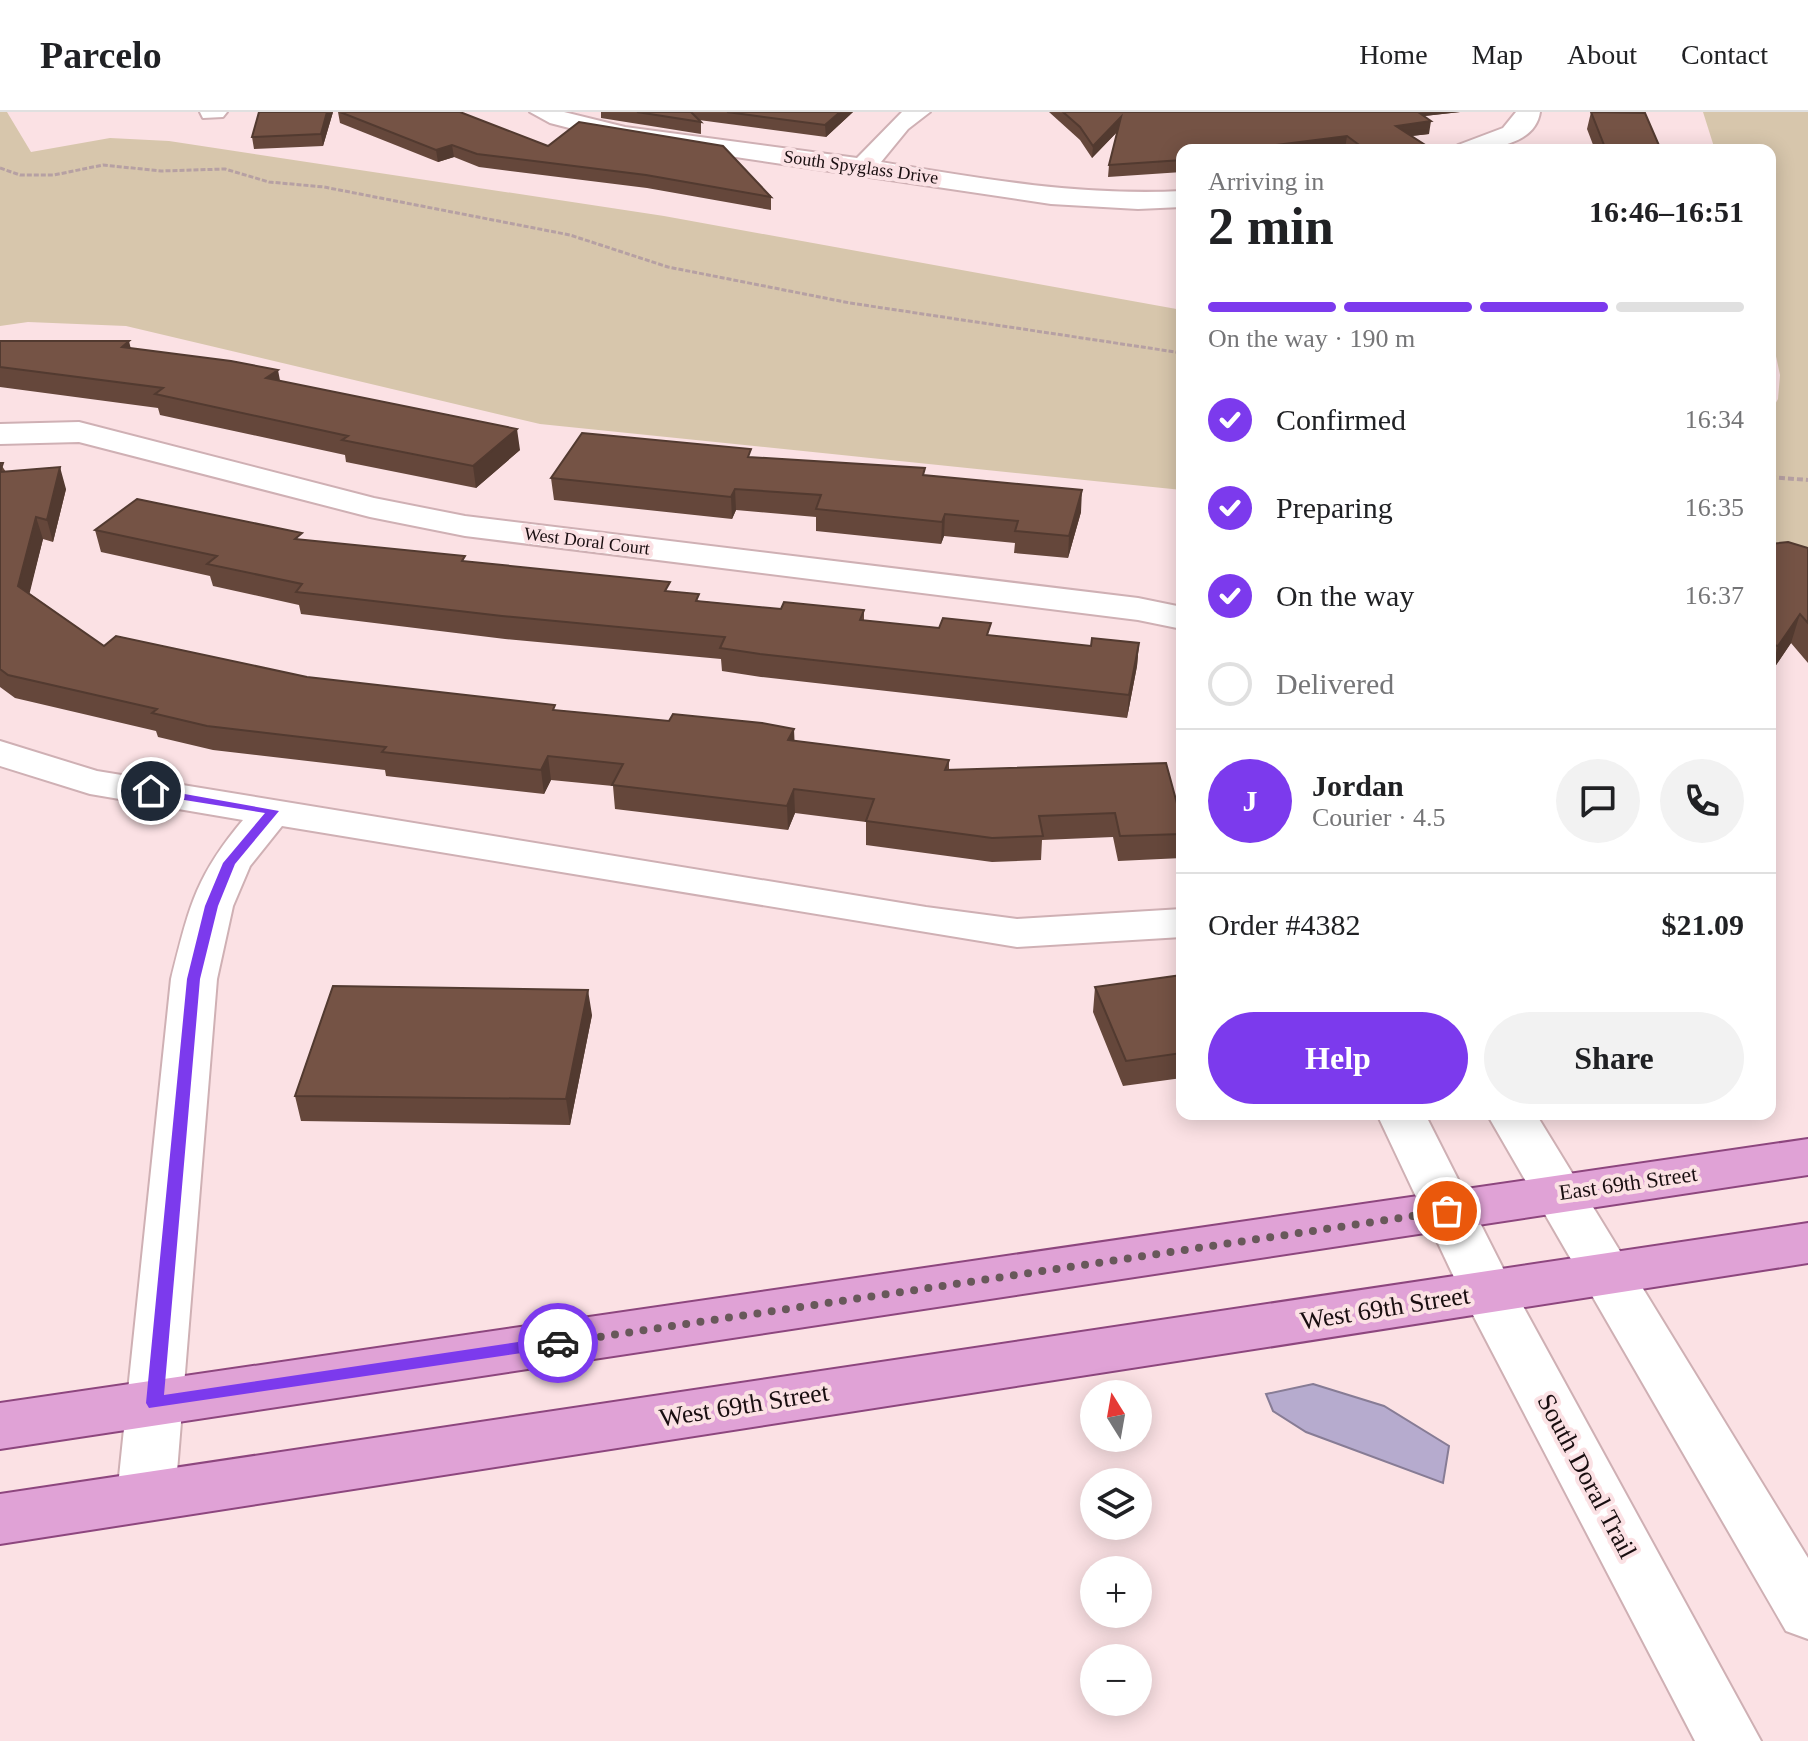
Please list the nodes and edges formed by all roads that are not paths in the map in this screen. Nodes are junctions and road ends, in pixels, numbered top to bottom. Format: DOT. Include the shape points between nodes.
graph roads {
  1 [pos="542,112"];
  2 [pos="918,112"];
  3 [pos="1528,112"];
  4 [pos="1483,144"];
  5 [pos="864,166"];
  6 [pos="1176,200"];
  7 [pos="0,434"];
  8 [pos="1176,617"];
  9 [pos="0,753"];
  10 [pos="273,811"];
  11 [pos="1176,923"];
  12 [pos="1404,1120"];
  13 [pos="1515,1120"];
  14 [pos="1808,1157"];
  15 [pos="1559,1193"];
  16 [pos="1447,1211"];
  17 [pos="1808,1243"];
  18 [pos="1606,1274"];
  19 [pos="1488,1292"];
  20 [pos="155,1403"];
  21 [pos="0,1426"];
  22 [pos="146,1496"];
  23 [pos="0,1519"];
  24 [pos="1808,1612"];
  25 [pos="1729,1741"];
  1 -- 5 [label="street, South Spyglass Drive" via="613,132"];
  2 -- 5 [label="street" via="900,124"];
  3 -- 4 [label="street" via="1512,133"];
  5 -- 6 [label="street, South Spyglass Drive" via="1054,199"];
  7 -- 8 [label="street, West Doral Court" via="79,432 370,507 465,526"];
  9 -- 10 [label="street" via="90,782"];
  10 -- 11 [label="street" via="1017,933"];
  10 -- 20 [label="street" via="230,863 211,906 194,979"];
  12 -- 16 [label="street, South Doral Trail"];
  13 -- 15 [label="street"];
  14 -- 15 [label="main road, East 69th Street"];
  15 -- 16 [label="main road, East 69th Street"];
  15 -- 18 [label="street"];
  16 -- 19 [label="street, South Doral Trail"];
  16 -- 20 [label="main road"];
  17 -- 18 [label="main road"];
  18 -- 19 [label="main road"];
  18 -- 24 [label="street"];
  19 -- 22 [label="main road, West 69th Street"];
  19 -- 25 [label="street, South Doral Trail"];
  20 -- 21 [label="main road"];
  20 -- 22 [label="street"];
  22 -- 23 [label="main road, West 69th Street"];
}
